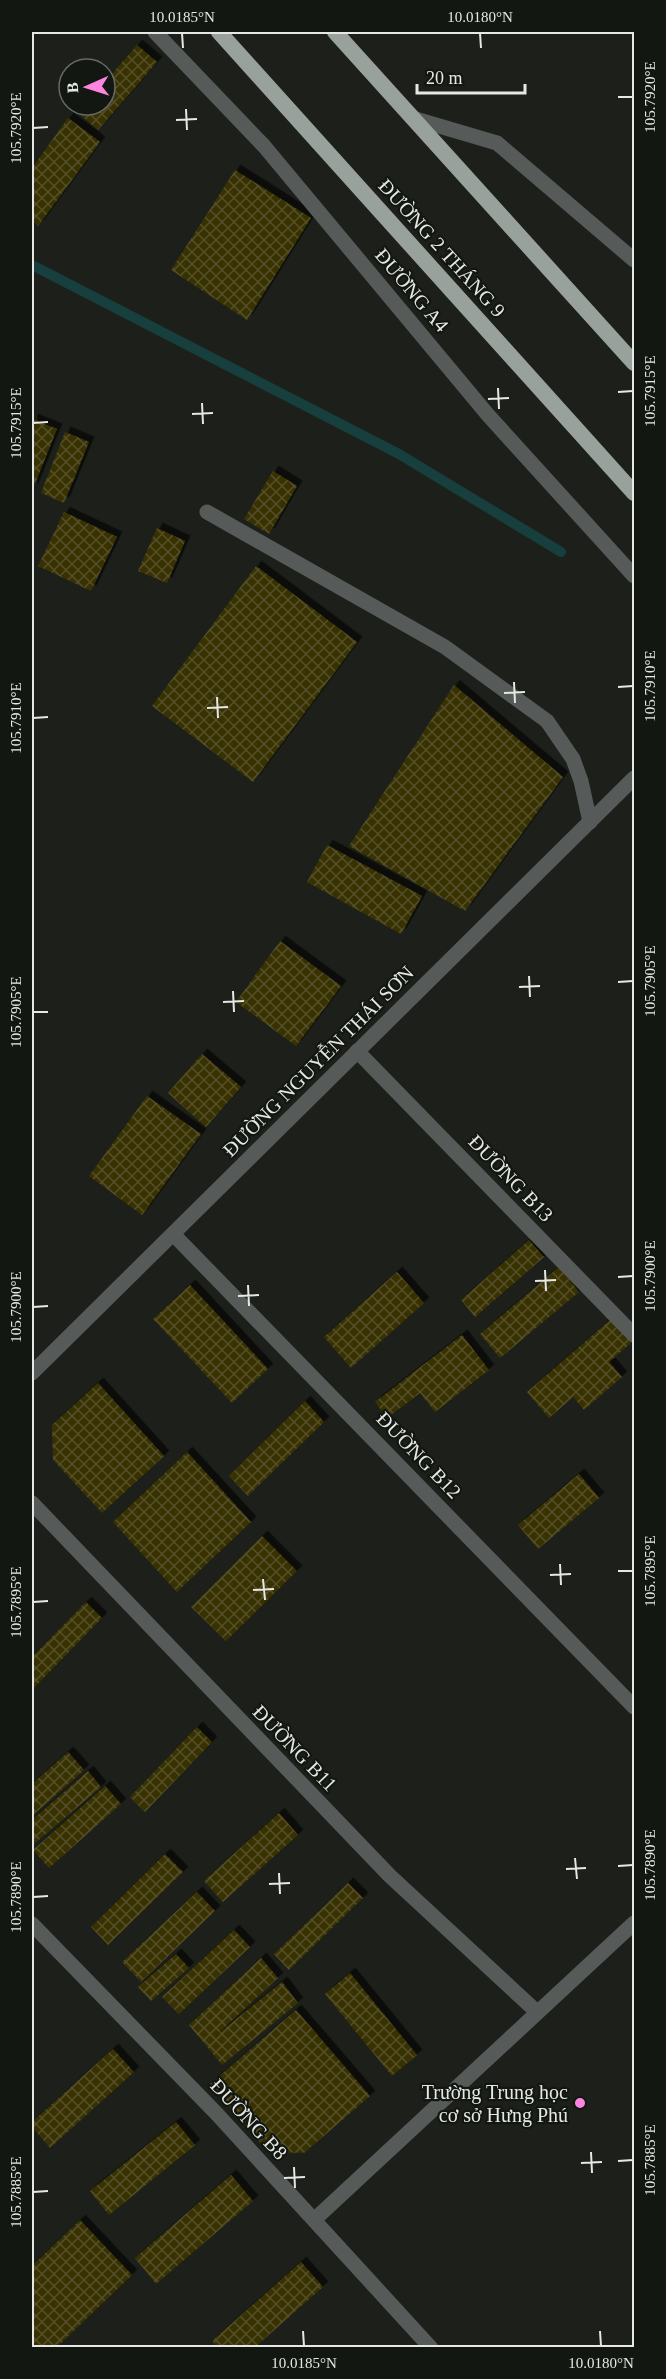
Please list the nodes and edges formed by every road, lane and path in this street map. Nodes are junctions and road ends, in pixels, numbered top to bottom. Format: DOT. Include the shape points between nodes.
graph roads {
  1 [pos="155,32"];
  2 [pos="219,32"];
  3 [pos="335,32"];
  4 [pos="412,117"];
  5 [pos="634,260"];
  6 [pos="634,363"];
  7 [pos="634,493"];
  8 [pos="207,512"];
  9 [pos="634,576"];
  10 [pos="634,778"];
  11 [pos="590,822"];
  12 [pos="357,1051"];
  13 [pos="173,1234"];
  14 [pos="634,1335"];
  15 [pos="32,1373"];
  16 [pos="32,1503"];
  17 [pos="634,1707"];
  18 [pos="634,1923"];
  19 [pos="32,1924"];
  20 [pos="537,2012"];
  21 [pos="314,2220"];
  22 [pos="431,2348"];
  1 -- 9 [label="street, ĐƯỜNG A4" via="264,146 488,416"];
  2 -- 7 [label="highway, ĐƯỜNG 2 THÁNG 9"];
  3 -- 4 [label="highway"];
  4 -- 5 [label="street" via="497,142"];
  4 -- 6 [label="highway"];
  8 -- 11 [label="street" via="445,647 547,721 573,759"];
  10 -- 11 [label="street, ĐƯỜNG NGUYỄN THÁI SƠN"];
  11 -- 12 [label="street, ĐƯỜNG NGUYỄN THÁI SƠN"];
  12 -- 13 [label="street, ĐƯỜNG NGUYỄN THÁI SƠN"];
  12 -- 14 [label="street, ĐƯỜNG B13"];
  13 -- 15 [label="street, ĐƯỜNG NGUYỄN THÁI SƠN"];
  13 -- 17 [label="street, ĐƯỜNG B12"];
  16 -- 20 [label="street, ĐƯỜNG B11" via="390,1876"];
  18 -- 20 [label="street"];
  19 -- 21 [label="street, ĐƯỜNG B8"];
  20 -- 21 [label="street"];
  21 -- 22 [label="street, ĐƯỜNG B8"];
}
